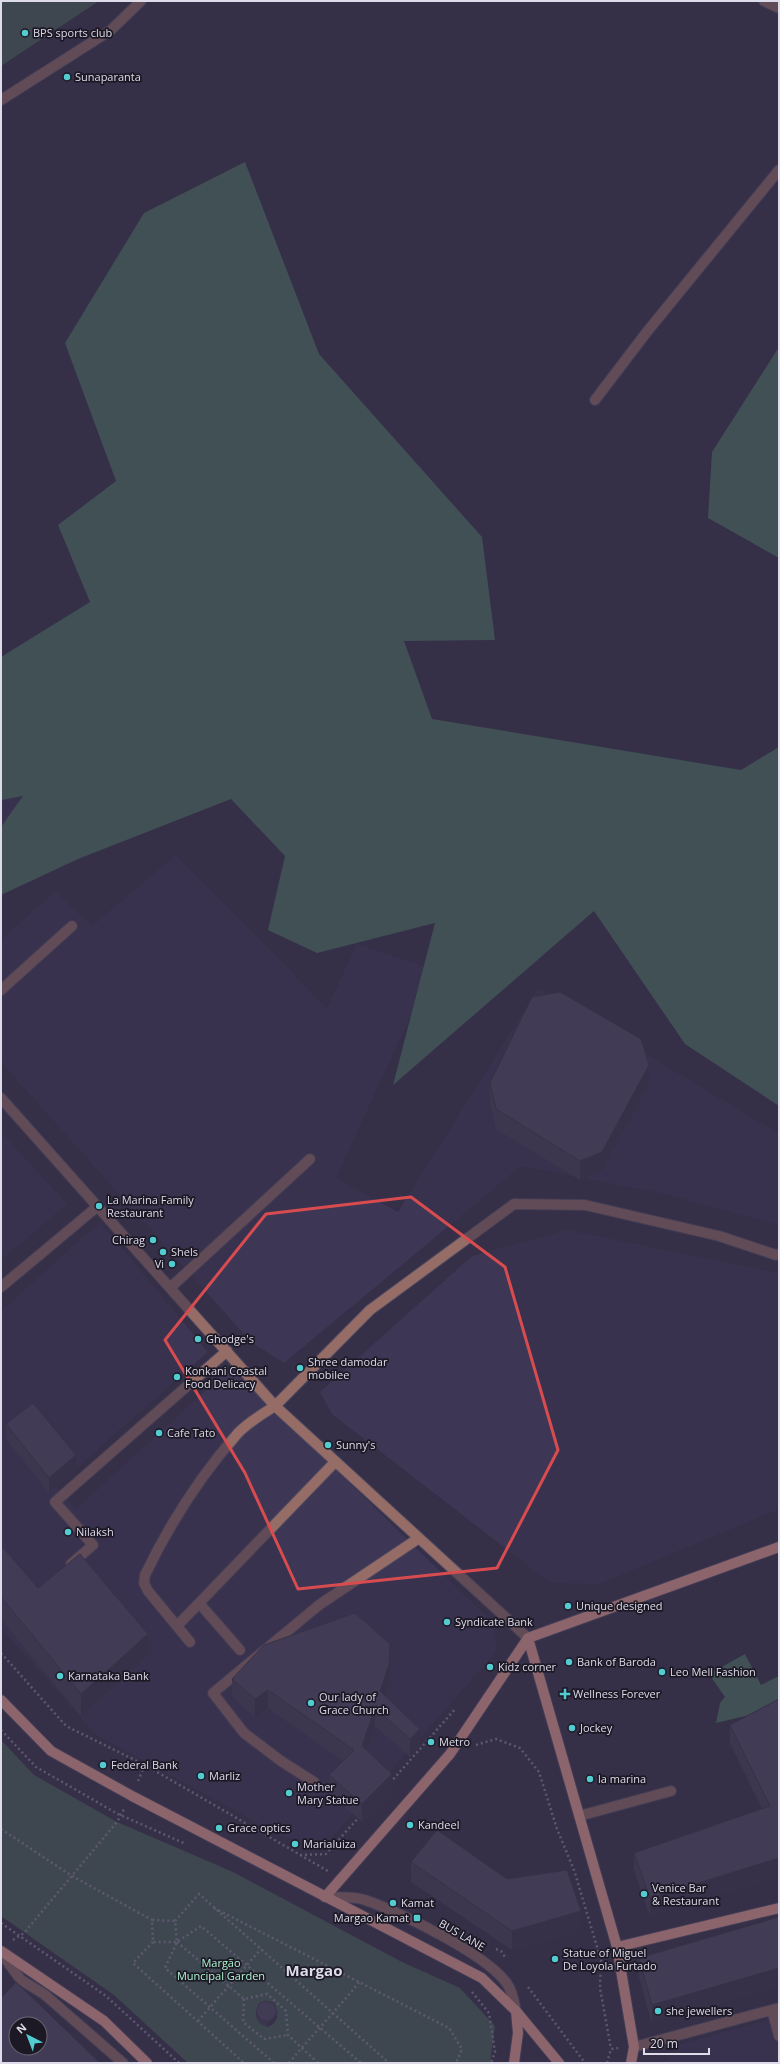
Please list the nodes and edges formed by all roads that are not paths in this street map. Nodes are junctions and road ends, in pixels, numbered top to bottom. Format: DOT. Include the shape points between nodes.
graph roads {
  1 [pos="141,1"];
  2 [pos="764,1"];
  3 [pos="779,8"];
  4 [pos="1,100"];
  5 [pos="779,170"];
  6 [pos="596,400"];
  7 [pos="72,926"];
  8 [pos="1,990"];
  9 [pos="1,1098"];
  10 [pos="310,1159"];
  11 [pos="98,1206"];
  12 [pos="779,1254"];
  13 [pos="1,1287"];
  14 [pos="170,1288"];
  15 [pos="227,1351"];
  16 [pos="275,1406"];
  17 [pos="335,1462"];
  18 [pos="419,1538"];
  19 [pos="779,1547"];
  20 [pos="64,1571"];
  21 [pos="199,1603"];
  22 [pos="177,1626"];
  23 [pos="528,1638"];
  24 [pos="190,1642"];
  25 [pos="240,1650"];
  26 [pos="1,1700"];
  27 [pos="314,1782"];
  28 [pos="671,1791"];
  29 [pos="579,1816"];
  30 [pos="326,1897"];
  31 [pos="779,1908"];
  32 [pos="617,1947"];
  33 [pos="3,1949"];
  34 [pos="775,2009"];
  35 [pos="516,2011"];
  36 [pos="779,2036"];
  37 [pos="634,2047"];
  38 [pos="123,2063"];
  39 [pos="147,2063"];
  40 [pos="514,2063"];
  41 [pos="559,2063"];
  42 [pos="631,2063"];
  1 -- 4 [label="street" via="111,30"];
  2 -- 3 [label="street"];
  5 -- 6 [label="street" via="646,333"];
  7 -- 8 [label="street"];
  9 -- 11 [label="street"];
  10 -- 14 [label="street"];
  11 -- 13 [label="street"];
  11 -- 14 [label="street"];
  12 -- 16 [label="street" via="719,1236 585,1205 514,1204 370,1310"];
  14 -- 15 [label="street"];
  15 -- 16 [label="street"];
  15 -- 20 [label="street" via="55,1502 93,1545"];
  16 -- 17 [label="street"];
  16 -- 22 [label="street" via="260,1414 239,1433 175,1519 144,1574 144,1583 148,1591"];
  17 -- 18 [label="street"];
  17 -- 21 [label="street"];
  18 -- 23 [label="street"];
  18 -- 27 [label="street" via="319,1605 213,1693 244,1733"];
  19 -- 23 [label="main road"];
  21 -- 22 [label="street"];
  21 -- 25 [label="street"];
  22 -- 24 [label="street"];
  23 -- 29 [label="main road"];
  23 -- 30 [label="main road" via="450,1754"];
  26 -- 30 [label="main road" via="51,1751"];
  28 -- 29 [label="street"];
  29 -- 32 [label="main road"];
  30 -- 35 [label="main road" via="482,1978"];
  30 -- 35 [label="street, BUS LANE" via="364,1900 474,1953 509,1987"];
  31 -- 32 [label="main road"];
  32 -- 37 [label="main road"];
  33 -- 38 [label="street" via="21,1980 44,1994"];
  33 -- 39 [label="main road" via="104,2021"];
  34 -- 36 [label="street"];
  34 -- 37 [label="street"];
  35 -- 40 [label="main road" via="518,2032"];
  35 -- 41 [label="main road"];
  37 -- 42 [label="main road"];
}
